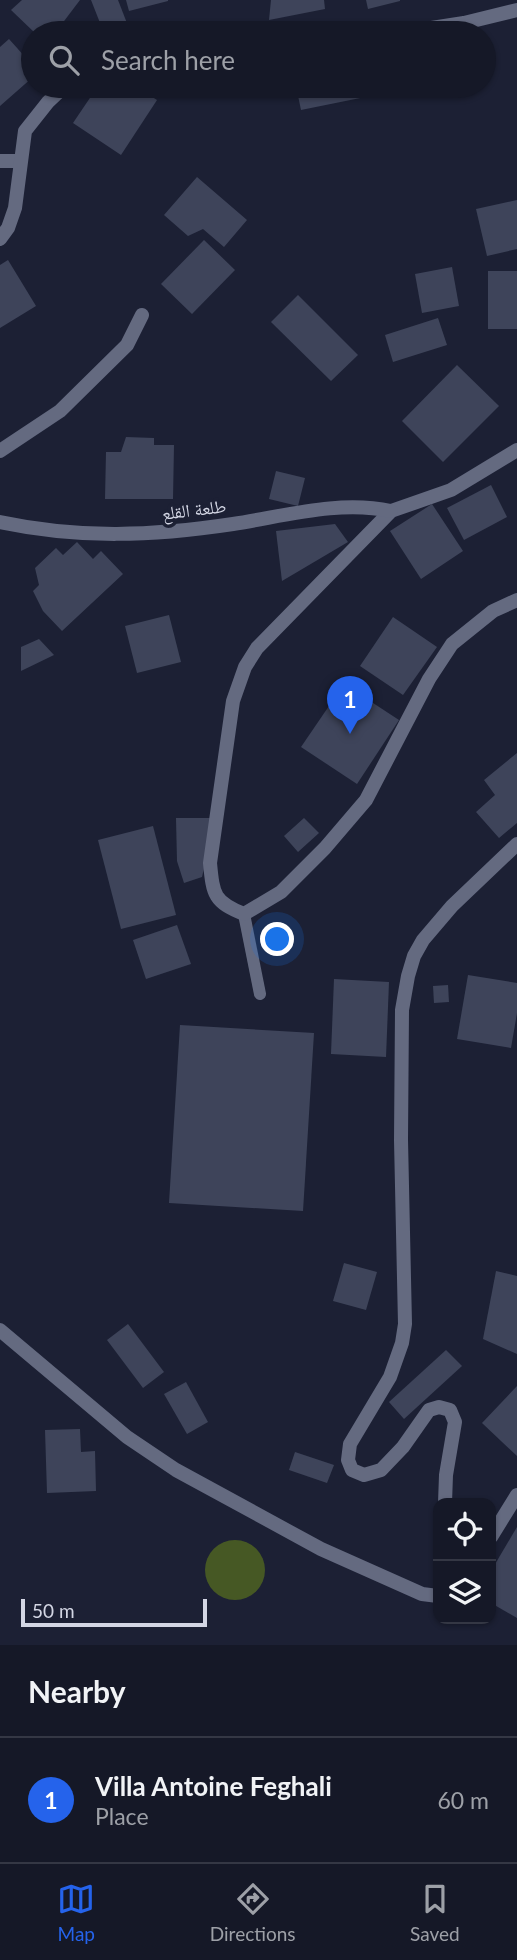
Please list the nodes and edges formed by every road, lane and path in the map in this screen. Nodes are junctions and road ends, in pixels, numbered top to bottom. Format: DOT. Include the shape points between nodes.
graph roads {
  1 [pos="517,10"];
  2 [pos="472,21"];
  3 [pos="52,98"];
  4 [pos="0,161"];
  5 [pos="19,161"];
  6 [pos="0,239"];
  7 [pos="142,315"];
  8 [pos="517,450"];
  9 [pos="0,451"];
  10 [pos="391,511"];
  11 [pos="0,522"];
  12 [pos="517,600"];
  13 [pos="517,844"];
  14 [pos="244,914"];
  15 [pos="260,994"];
  16 [pos="0,1330"];
  17 [pos="517,1495"];
  18 [pos="445,1498"];
  19 [pos="496,1529"];
  20 [pos="433,1595"];
  1 -- 2 [label="street"];
  3 -- 5 [label="street" via="25,131"];
  4 -- 5 [label="street"];
  5 -- 6 [label="street" via="15,208"];
  7 -- 9 [label="street" via="127,345 60,411"];
  8 -- 10 [label="street" via="451,490"];
  10 -- 11 [label="street, طلعة القلع" via="335,507 149,535 86,535"];
  10 -- 14 [label="street" via="257,648 245,667 233,701 211,863 218,900"];
  12 -- 14 [label="street" via="493,611 452,645 429,679 366,800 281,892"];
  13 -- 18 [label="street" via="423,940 408,976 402,1010 405,1324 390,1377 350,1444 348,1460 352,1470 364,1475 382,1470 429,1410 450,1410 455,1422"];
  14 -- 15 [label="lane"];
  16 -- 20 [label="street" via="127,1437 176,1470 333,1555"];
  17 -- 19 [label="street"];
}
